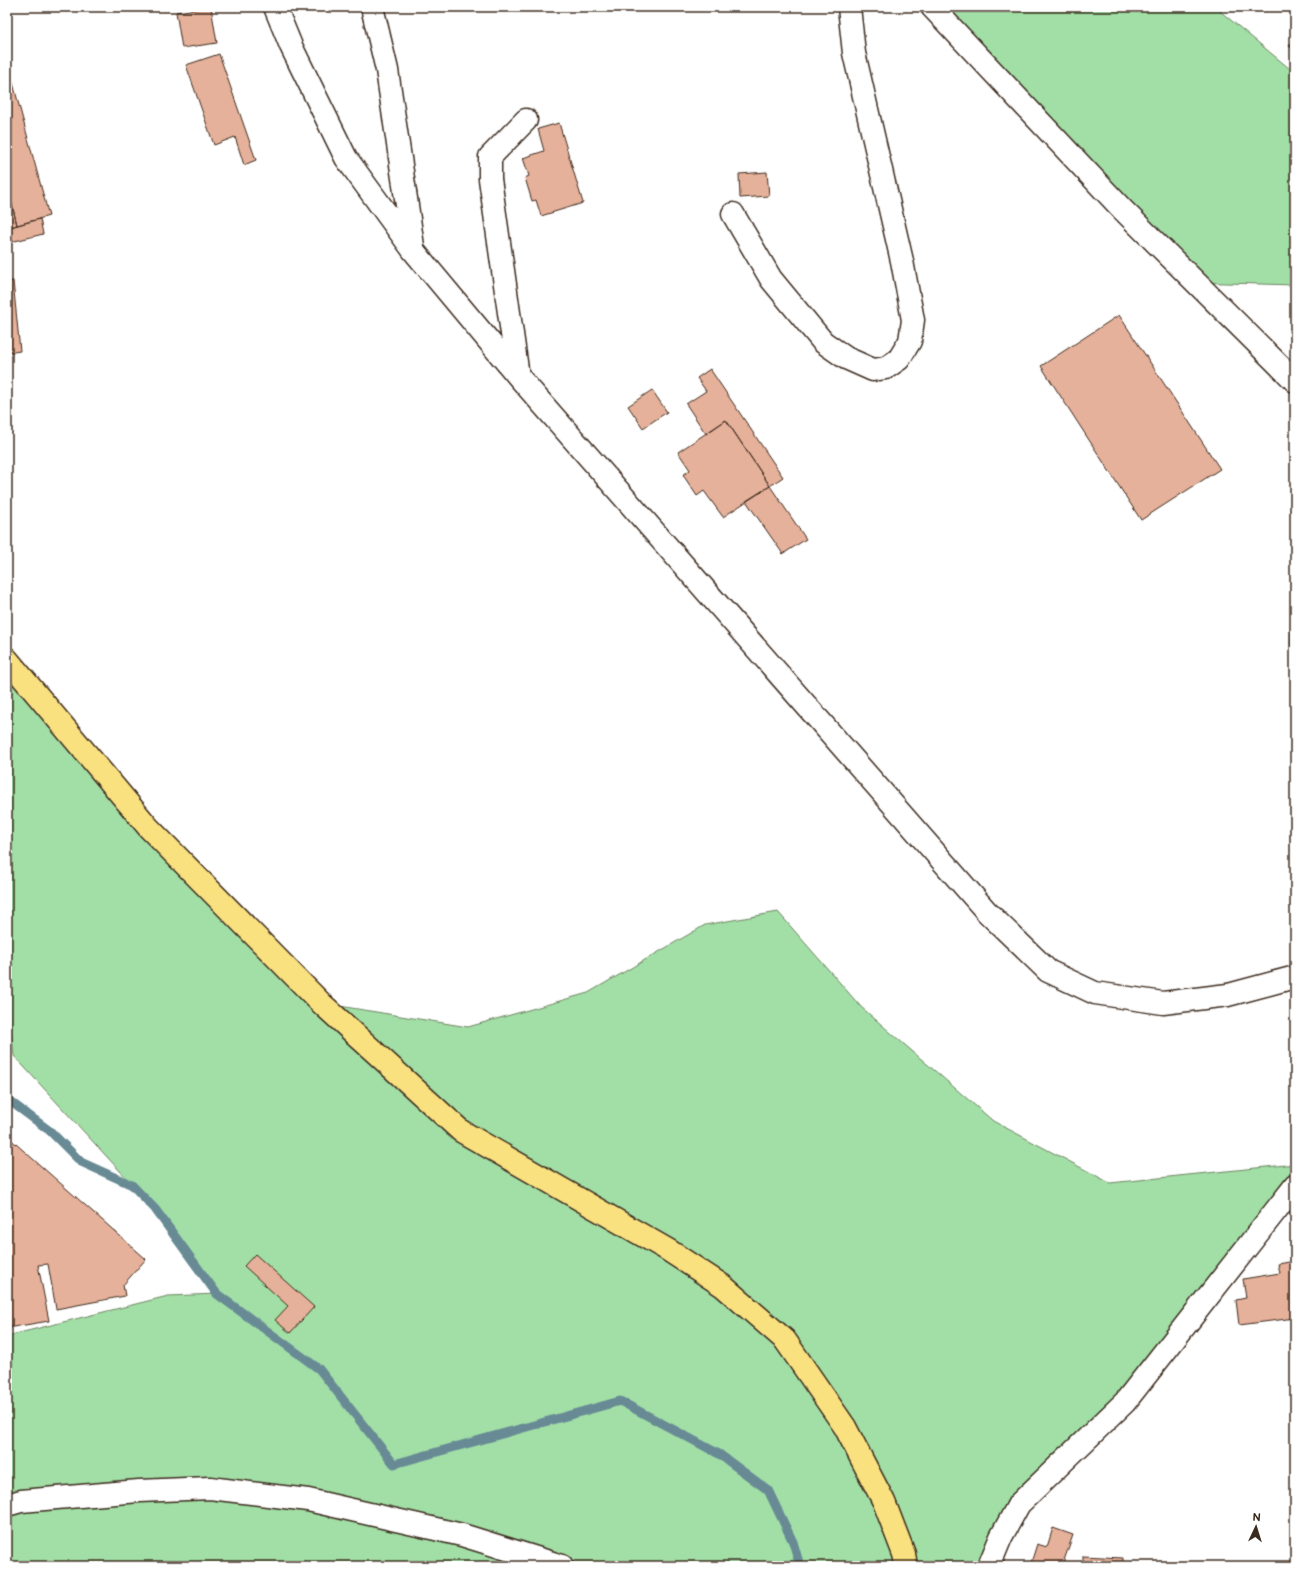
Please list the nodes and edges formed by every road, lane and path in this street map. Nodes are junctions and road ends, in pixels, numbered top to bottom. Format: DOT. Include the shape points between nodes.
graph roads {
  1 [pos="275,7"];
  2 [pos="372,7"];
  3 [pos="849,7"];
  4 [pos="932,7"];
  5 [pos="526,120"];
  6 [pos="733,214"];
  7 [pos="413,250"];
  8 [pos="518,376"];
  9 [pos="1295,381"];
  10 [pos="7,659"];
  11 [pos="1295,977"];
  12 [pos="1295,1186"];
  13 [pos="7,1505"];
  14 [pos="562,1566"];
  15 [pos="906,1566"];
  16 [pos="989,1566"];
  1 -- 7 [label="street" via="291,46 346,158"];
  2 -- 7 [label="street" via="387,70"];
  3 -- 6 [label="street" via="854,53 913,320 910,341 899,359 886,368 873,370 846,358 823,342 771,279"];
  4 -- 9 [label="street" via="1123,210"];
  5 -- 8 [label="street" via="490,157 490,179"];
  7 -- 8 [label="street"];
  8 -- 11 [label="street" via="987,912 1048,971 1095,993 1163,1003 1228,995"];
  10 -- 15 [label="highway" via="149,828 321,1003 461,1131 668,1250 723,1286 785,1340 845,1427 884,1502"];
  12 -- 16 [label="street" via="1125,1402 1019,1504"];
  13 -- 14 [label="street" via="21,1501 139,1491 210,1488 308,1500 462,1534"];
}
